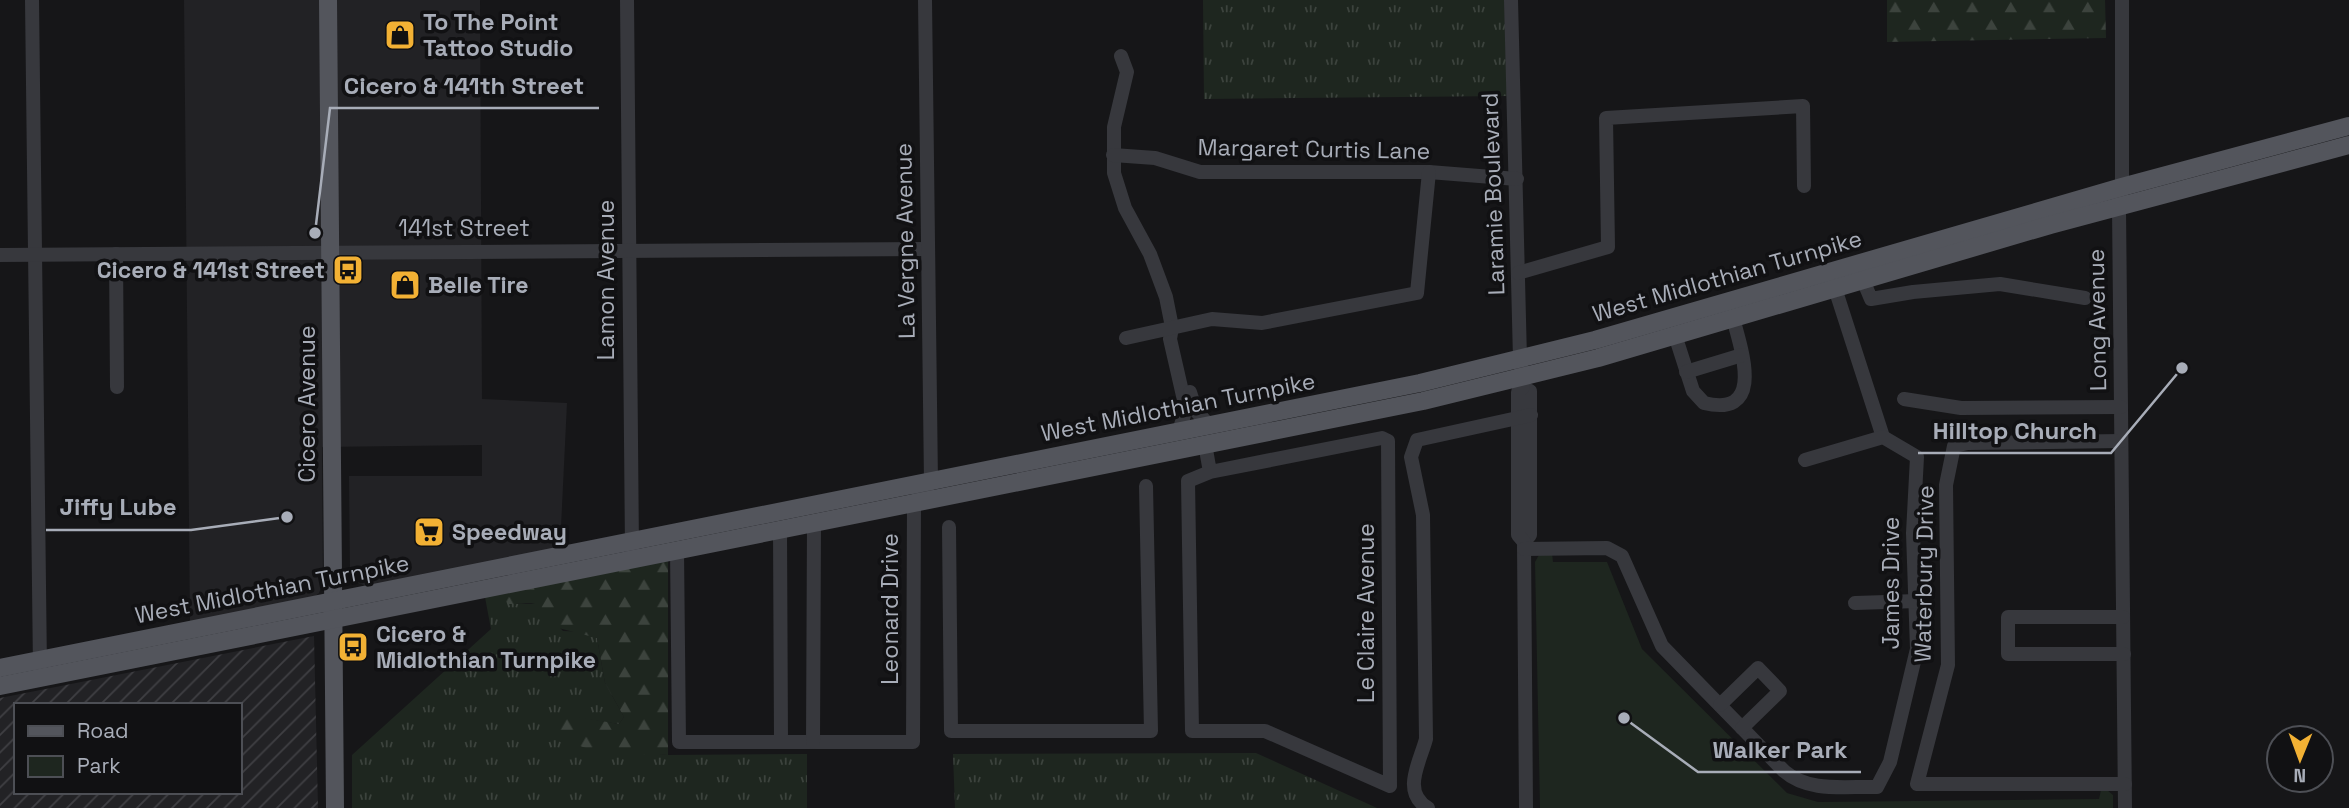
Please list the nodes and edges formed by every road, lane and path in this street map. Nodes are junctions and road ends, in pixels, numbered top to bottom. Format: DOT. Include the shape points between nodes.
graph roads {
  1 [pos="32,0"];
  2 [pos="328,0"];
  3 [pos="627,0"];
  4 [pos="925,0"];
  5 [pos="1511,0"];
  6 [pos="2122,0"];
  7 [pos="1121,56"];
  8 [pos="2349,126"];
  9 [pos="2349,145"];
  10 [pos="1114,155"];
  11 [pos="1429,172"];
  12 [pos="1517,173"];
  13 [pos="1804,186"];
  14 [pos="2122,187"];
  15 [pos="2119,208"];
  16 [pos="928,249"];
  17 [pos="628,250"];
  18 [pos="331,252"];
  19 [pos="34,254"];
  20 [pos="116,254"];
  21 [pos="0,255"];
  22 [pos="1518,272"];
  23 [pos="1833,280"];
  24 [pos="1863,280"];
  25 [pos="2085,298"];
  26 [pos="1733,318"];
  27 [pos="1172,327"];
  28 [pos="1675,335"];
  29 [pos="1126,338"];
  30 [pos="1742,355"];
  31 [pos="1686,372"];
  32 [pos="1522,374"];
  33 [pos="117,387"];
  34 [pos="1904,399"];
  35 [pos="2121,407"];
  36 [pos="1525,417"];
  37 [pos="1194,428"];
  38 [pos="1883,437"];
  39 [pos="2121,441"];
  40 [pos="1205,444"];
  41 [pos="1805,460"];
  42 [pos="1210,472"];
  43 [pos="931,482"];
  44 [pos="1146,486"];
  45 [pos="914,503"];
  46 [pos="814,523"];
  47 [pos="949,527"];
  48 [pos="779,530"];
  49 [pos="1524,545"];
  50 [pos="632,550"];
  51 [pos="677,550"];
  52 [pos="1917,601"];
  53 [pos="1855,603"];
  54 [pos="333,610"];
  55 [pos="2123,617"];
  56 [pos="2124,654"];
  57 [pos="0,668"];
  58 [pos="40,669"];
  59 [pos="0,686"];
  60 [pos="1720,705"];
  61 [pos="1742,728"];
  62 [pos="780,742"];
  63 [pos="813,742"];
  64 [pos="2125,784"];
  65 [pos="335,808"];
  66 [pos="1428,808"];
  67 [pos="1526,808"];
  68 [pos="2125,808"];
  1 -- 19 [label="street"];
  2 -- 18 [label="main road, Cicero Avenue"];
  3 -- 17 [label="street, Lamon Avenue"];
  4 -- 16 [label="street, La Vergne Avenue"];
  5 -- 12 [label="street, Laramie Boulevard"];
  6 -- 14 [label="street, Long Avenue"];
  7 -- 10 [label="street" via="1127,72 1114,127"];
  8 -- 14 [label="main road, West Midlothian Turnpike"];
  9 -- 15 [label="main road, West Midlothian Turnpike"];
  10 -- 11 [label="street, Margaret Curtis Lane" via="1143,156 1183,169 1218,173"];
  10 -- 27 [label="street" via="1118,190 1158,272"];
  11 -- 12 [label="street, Margaret Curtis Lane" via="1440,168"];
  11 -- 27 [label="street" via="1417,293 1262,323 1219,319"];
  12 -- 22 [label="street, Laramie Boulevard"];
  13 -- 22 [label="street" via="1803,106 1606,118 1608,247"];
  14 -- 15 [label="street, Long Avenue"];
  14 -- 23 [label="main road, West Midlothian Turnpike"];
  15 -- 24 [label="main road, West Midlothian Turnpike"];
  15 -- 35 [label="street, Long Avenue"];
  16 -- 17 [label="street, 141st Street"];
  16 -- 43 [label="street, La Vergne Avenue"];
  17 -- 18 [label="street, 141st Street"];
  17 -- 50 [label="street, Lamon Avenue"];
  18 -- 20 [label="street, 141st Street"];
  18 -- 54 [label="main road, Cicero Avenue"];
  19 -- 20 [label="street, 141st Street"];
  19 -- 21 [label="street, 141st Street"];
  19 -- 58 [label="street"];
  20 -- 33 [label="street"];
  22 -- 32 [label="street, Laramie Boulevard"];
  23 -- 24 [label="main road, West Midlothian Turnpike"];
  23 -- 26 [label="main road, West Midlothian Turnpike"];
  23 -- 32 [label="main road, West Midlothian Turnpike"];
  23 -- 38 [label="street"];
  24 -- 25 [label="street" via="1871,299 2000,284"];
  26 -- 28 [label="main road, West Midlothian Turnpike"];
  26 -- 30 [label="street"];
  27 -- 29 [label="street"];
  27 -- 37 [label="street" via="1179,338"];
  27 -- 37 [label="street" via="1170,339 1185,409"];
  28 -- 31 [label="street"];
  28 -- 32 [label="main road, West Midlothian Turnpike"];
  30 -- 31 [label="street"];
  30 -- 31 [label="street" via="1744,391 1723,405 1698,399"];
  32 -- 36 [label="street, Laramie Boulevard" via="1518,392"];
  32 -- 37 [label="main road, West Midlothian Turnpike" via="1420,383"];
  32 -- 40 [label="main road, West Midlothian Turnpike"];
  34 -- 35 [label="street" via="1961,408"];
  35 -- 39 [label="street, Long Avenue"];
  36 -- 49 [label="street, Laramie Boulevard" via="1518,535"];
  36 -- 66 [label="street" via="1417,440 1413,446 1412,474 1423,515 1426,739 1413,789"];
  37 -- 40 [label="main road"];
  37 -- 43 [label="main road, West Midlothian Turnpike"];
  38 -- 41 [label="street"];
  38 -- 52 [label="street, James Drive" via="1917,457 1913,533"];
  39 -- 55 [label="street, Long Avenue"];
  39 -- 64 [label="street, Waterbury Drive" via="1954,446 1946,485 1948,665 1917,784"];
  40 -- 42 [label="street"];
  40 -- 45 [label="main road, West Midlothian Turnpike"];
  42 -- 42 [label="street, Le Claire Avenue" via="1188,481 1192,731 1265,731 1390,786 1388,441 1382,438"];
  43 -- 45 [label="street, Leonard Drive"];
  43 -- 50 [label="main road, West Midlothian Turnpike"];
  44 -- 47 [label="street" via="1151,732 951,731"];
  45 -- 46 [label="main road, West Midlothian Turnpike"];
  45 -- 63 [label="street, Leonard Drive" via="913,742"];
  46 -- 48 [label="main road, West Midlothian Turnpike"];
  46 -- 63 [label="street"];
  48 -- 51 [label="main road, West Midlothian Turnpike"];
  48 -- 62 [label="street"];
  49 -- 60 [label="street" via="1607,548 1622,556 1662,646"];
  49 -- 67 [label="street, Laramie Boulevard"];
  50 -- 51 [label="main road, West Midlothian Turnpike"];
  50 -- 54 [label="main road, West Midlothian Turnpike"];
  51 -- 62 [label="street" via="679,743"];
  52 -- 53 [label="street"];
  52 -- 61 [label="street, James Drive" via="1917,649 1890,762 1877,787 1797,782"];
  54 -- 58 [label="main road, West Midlothian Turnpike"];
  54 -- 65 [label="main road, Cicero Avenue"];
  55 -- 56 [label="street, Long Avenue"];
  55 -- 56 [label="street" via="2008,617 2008,654"];
  56 -- 64 [label="street, Long Avenue"];
  57 -- 58 [label="main road, West Midlothian Turnpike"];
  58 -- 59 [label="main road, West Midlothian Turnpike"];
  60 -- 61 [label="street"];
  60 -- 61 [label="street" via="1758,668 1780,691"];
  62 -- 63 [label="street"];
  64 -- 68 [label="street, Long Avenue"];
}
